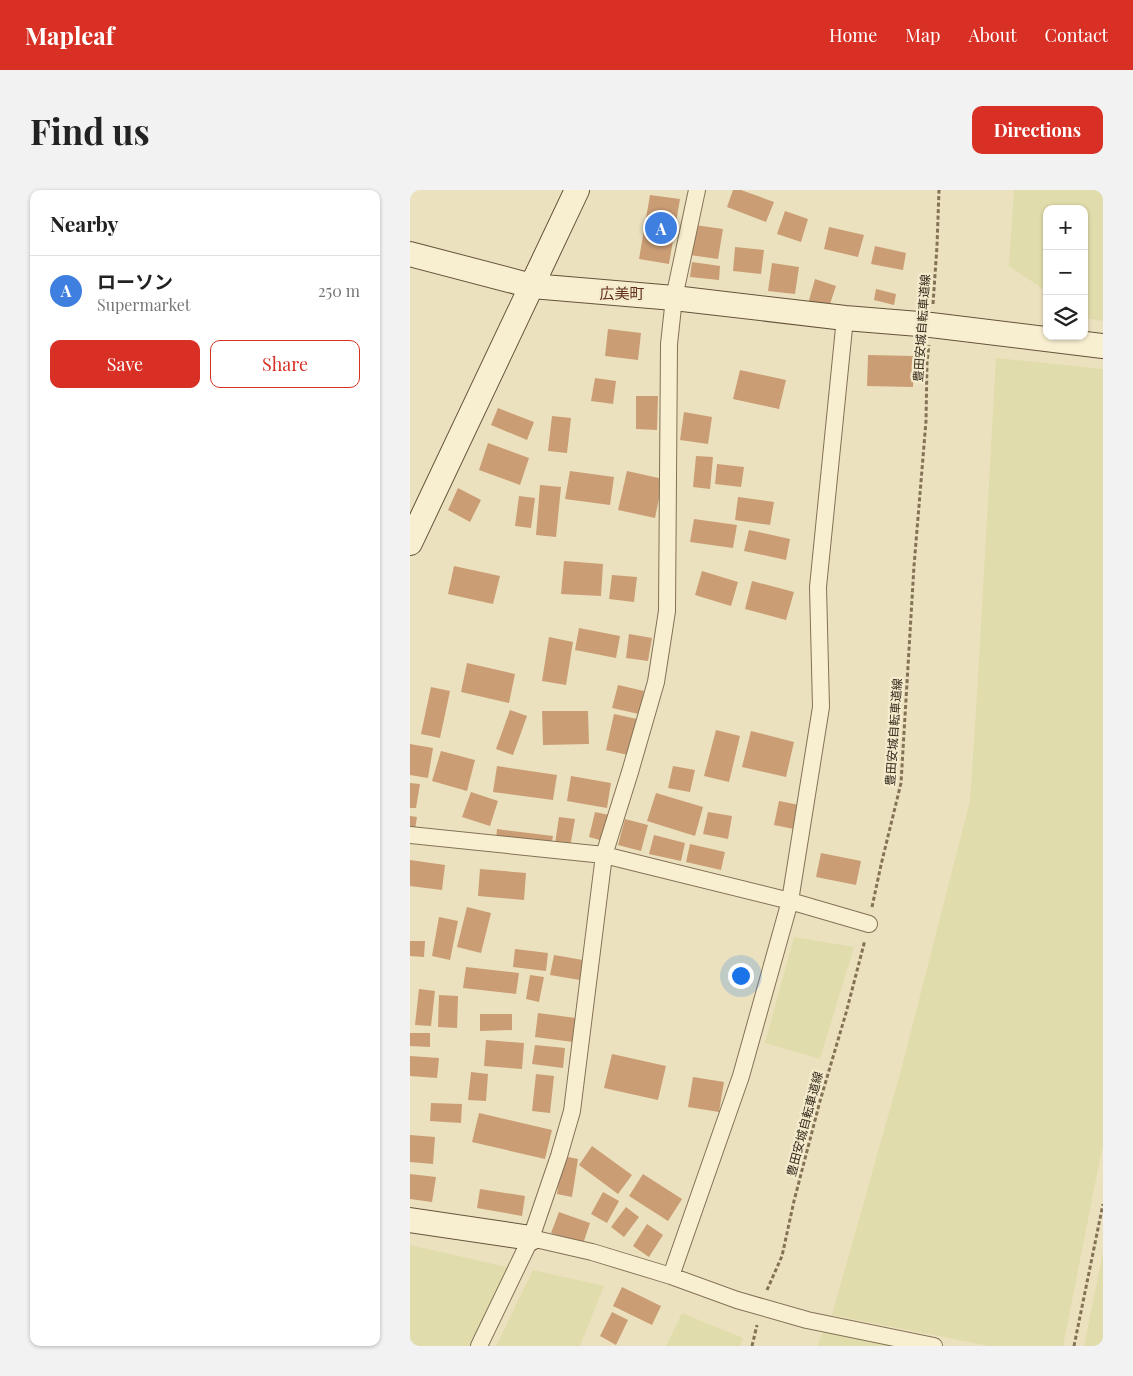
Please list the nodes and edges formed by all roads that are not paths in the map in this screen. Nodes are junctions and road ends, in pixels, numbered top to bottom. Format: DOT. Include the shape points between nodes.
graph roads {
  1 [pos="577,190"];
  2 [pos="697,190"];
  3 [pos="410,254"];
  4 [pos="532,286"];
  5 [pos="674,298"];
  6 [pos="845,318"];
  7 [pos="1103,346"];
  8 [pos="410,543"];
  9 [pos="410,835"];
  10 [pos="604,855"];
  11 [pos="790,901"];
  12 [pos="869,924"];
  13 [pos="410,1220"];
  14 [pos="531,1238"];
  15 [pos="671,1276"];
  16 [pos="479,1346"];
  17 [pos="934,1346"];
  1 -- 4 [label="street"];
  2 -- 5 [label="street"];
  3 -- 4 [label="street"];
  4 -- 5 [label="street"];
  4 -- 8 [label="street"];
  5 -- 6 [label="street"];
  5 -- 10 [label="street" via="669,344 667,611 656,682"];
  6 -- 7 [label="street"];
  6 -- 11 [label="street" via="818,587 821,707"];
  9 -- 10 [label="street"];
  10 -- 11 [label="street"];
  10 -- 14 [label="street" via="572,1111"];
  11 -- 12 [label="street"];
  11 -- 15 [label="street" via="741,1076"];
  13 -- 14 [label="street"];
  14 -- 15 [label="street"];
  14 -- 16 [label="street"];
  15 -- 17 [label="street" via="737,1300 807,1320"];
}
